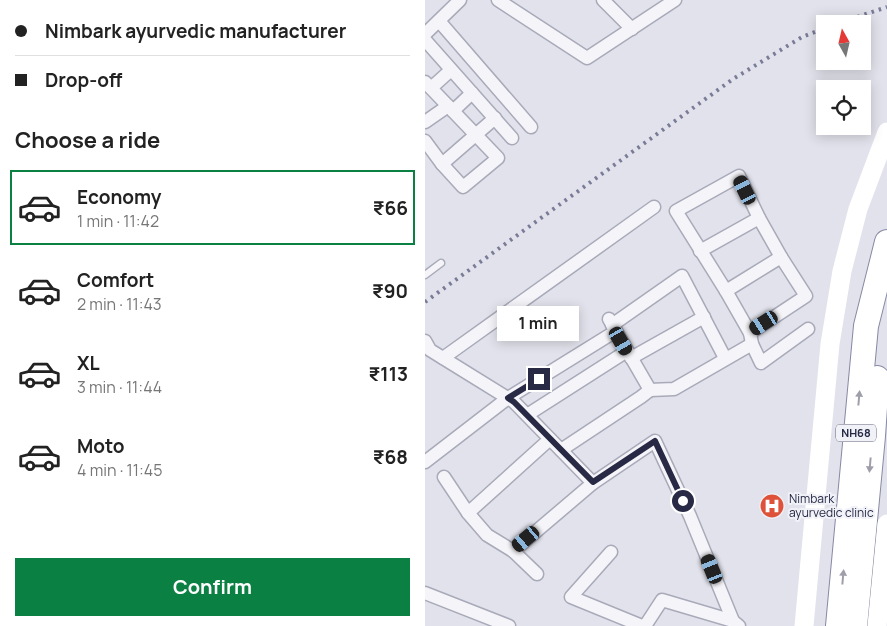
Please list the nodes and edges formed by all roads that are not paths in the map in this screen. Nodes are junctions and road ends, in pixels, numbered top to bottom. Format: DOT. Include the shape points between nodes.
graph roads {
  1 [pos="460,0"];
  2 [pos="498,0"];
  3 [pos="603,0"];
  4 [pos="675,0"];
  5 [pos="439,21"];
  6 [pos="632,29"];
  7 [pos="425,34"];
  8 [pos="425,40"];
  9 [pos="451,70"];
  10 [pos="428,85"];
  11 [pos="472,94"];
  12 [pos="451,108"];
  13 [pos="495,118"];
  14 [pos="425,122"];
  15 [pos="531,127"];
  16 [pos="887,132"];
  17 [pos="476,134"];
  18 [pos="512,138"];
  19 [pos="425,141"];
  20 [pos="442,164"];
  21 [pos="654,206"];
  22 [pos="759,218"];
  23 [pos="887,242"];
  24 [pos="701,251"];
  25 [pos="781,257"];
  26 [pos="441,263"];
  27 [pos="425,275"];
  28 [pos="726,291"];
  29 [pos="887,295"];
  30 [pos="704,317"];
  31 [pos="612,325"];
  32 [pos="808,329"];
  33 [pos="751,338"];
  34 [pos="425,341"];
  35 [pos="629,354"];
  36 [pos="443,358"];
  37 [pos="725,358"];
  38 [pos="650,390"];
  39 [pos="508,398"];
  40 [pos="527,415"];
  41 [pos="550,439"];
  42 [pos="561,450"];
  43 [pos="425,462"];
  44 [pos="444,477"];
  45 [pos="593,482"];
  46 [pos="467,513"];
  47 [pos="887,524"];
  48 [pos="513,551"];
  49 [pos="611,552"];
  50 [pos="537,574"];
  51 [pos="425,593"];
  52 [pos="736,624"];
  53 [pos="509,626"];
  54 [pos="643,626"];
  55 [pos="805,626"];
  56 [pos="838,626"];
  57 [pos="855,626"];
  58 [pos="877,626"];
  1 -- 5 [label="street"];
  2 -- 6 [label="street" via="587,58"];
  3 -- 6 [label="street"];
  4 -- 6 [label="street"];
  5 -- 7 [label="street"];
  5 -- 15 [label="street"];
  8 -- 9 [label="street"];
  9 -- 10 [label="street"];
  9 -- 11 [label="street"];
  10 -- 12 [label="street"];
  11 -- 12 [label="street"];
  11 -- 13 [label="street"];
  12 -- 14 [label="street"];
  12 -- 17 [label="street"];
  13 -- 17 [label="street"];
  13 -- 18 [label="street"];
  16 -- 55 [label="street" via="858,209 842,271 830,344"];
  17 -- 20 [label="street"];
  17 -- 20 [label="street" via="498,158 463,187"];
  19 -- 20 [label="street"];
  21 -- 36 [label="street"];
  22 -- 24 [label="street"];
  22 -- 24 [label="street" via="739,176 676,211"];
  22 -- 25 [label="street"];
  56 -- 23 [label="highway, NH68, one-way" via="866,326"];
  24 -- 28 [label="street"];
  25 -- 28 [label="street"];
  25 -- 33 [label="street" via="806,296"];
  26 -- 27 [label="lane"];
  28 -- 33 [label="street"];
  29 -- 57 [label="highway, NH68, one-way" via="880,325"];
  30 -- 31 [label="street" via="682,276"];
  30 -- 35 [label="street"];
  30 -- 37 [label="street"];
  31 -- 35 [label="street"];
  31 -- 39 [label="street"];
  32 -- 33 [label="street" via="761,363"];
  33 -- 37 [label="street"];
  34 -- 36 [label="street" via="430,350"];
  35 -- 38 [label="street"];
  35 -- 40 [label="street"];
  36 -- 39 [label="street"];
  37 -- 38 [label="street" via="674,389"];
  38 -- 42 [label="street"];
  39 -- 40 [label="street"];
  39 -- 43 [label="street"];
  40 -- 41 [label="street"];
  41 -- 42 [label="street"];
  41 -- 46 [label="street"];
  42 -- 45 [label="street"];
  44 -- 46 [label="street"];
  45 -- 48 [label="street"];
  45 -- 52 [label="street" via="655,441"];
  46 -- 48 [label="street" via="487,535"];
  47 -- 58 [label="street"];
  48 -- 50 [label="street"];
  49 -- 54 [label="street" via="571,597"];
  51 -- 53 [label="street"];
  52 -- 54 [label="street" via="662,600"];
}
